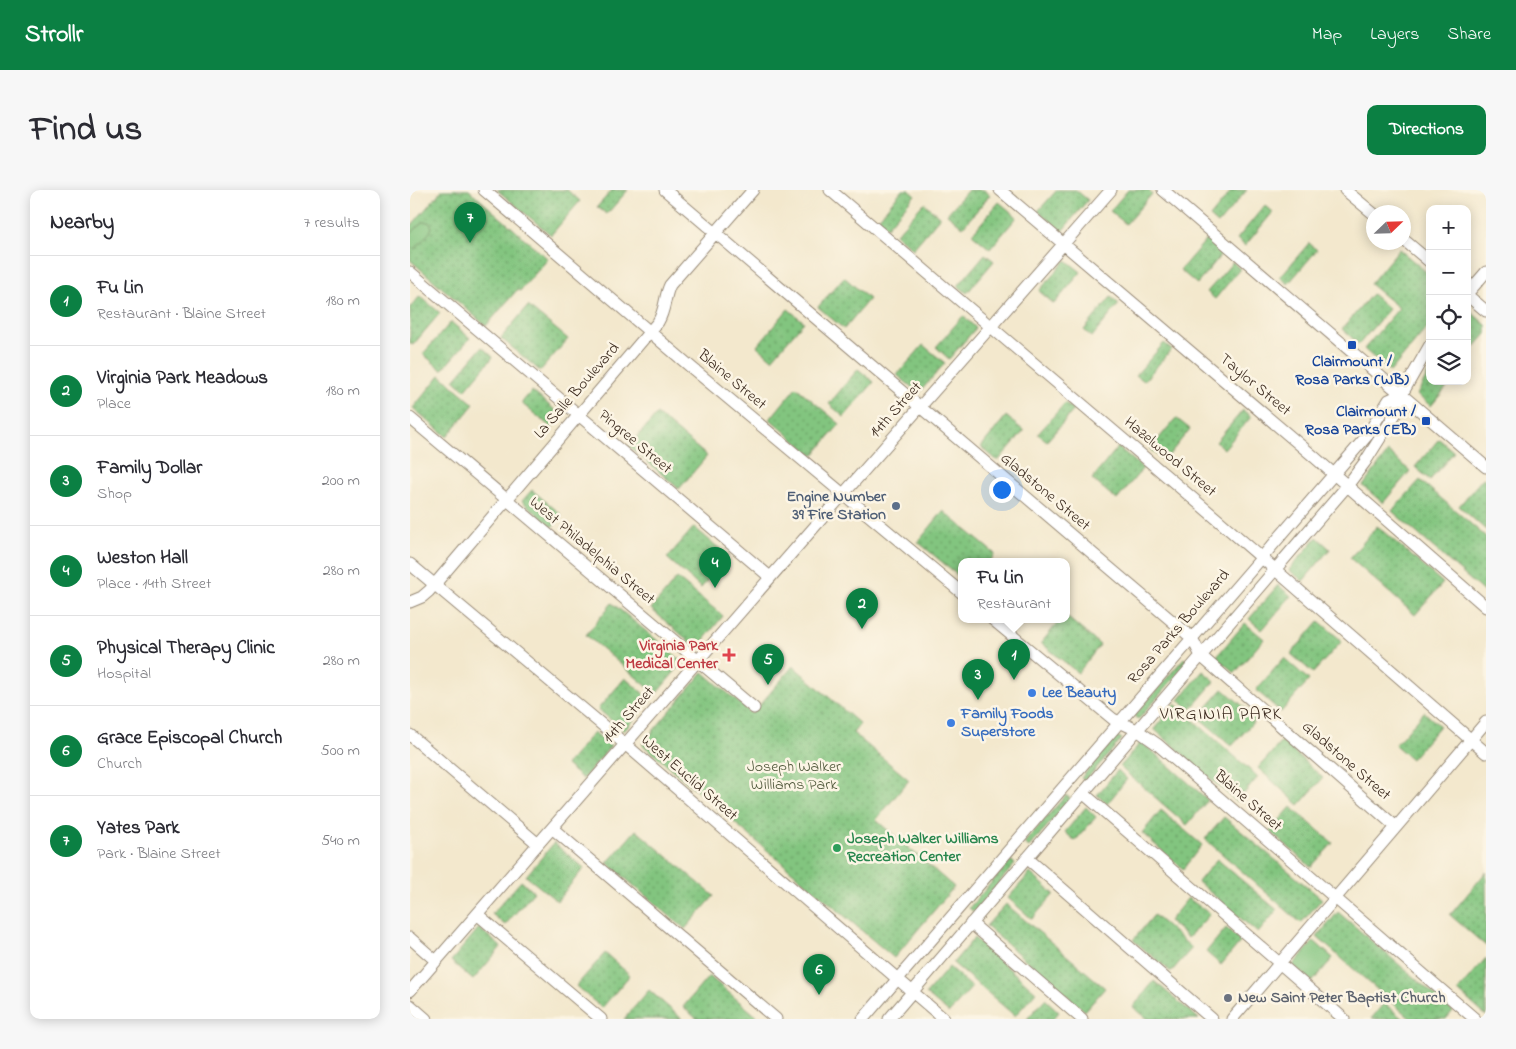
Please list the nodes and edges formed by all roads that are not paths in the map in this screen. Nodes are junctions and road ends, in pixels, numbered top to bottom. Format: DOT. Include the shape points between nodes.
graph roads {
  1 [pos="484,190"];
  2 [pos="665,190"];
  3 [pos="753,190"];
  4 [pos="830,190"];
  5 [pos="1000,190"];
  6 [pos="1110,190"];
  7 [pos="1163,190"];
  8 [pos="1345,190"];
  9 [pos="1366,207"];
  10 [pos="715,233"];
  11 [pos="1064,244"];
  12 [pos="1411,246"];
  13 [pos="1426,259"];
  14 [pos="410,272"];
  15 [pos="1486,272"];
  16 [pos="1471,289"];
  17 [pos="1468,295"];
  18 [pos="1486,311"];
  19 [pos="991,327"];
  20 [pos="650,331"];
  21 [pos="1426,352"];
  22 [pos="1402,394"];
  23 [pos="921,407"];
  24 [pos="578,415"];
  25 [pos="410,418"];
  26 [pos="1486,467"];
  27 [pos="1334,474"];
  28 [pos="1347,486"];
  29 [pos="843,494"];
  30 [pos="506,499"];
  31 [pos="1261,557"];
  32 [pos="410,564"];
  33 [pos="1275,569"];
  34 [pos="770,577"];
  35 [pos="434,585"];
  36 [pos="958,590"];
  37 [pos="410,602"];
  38 [pos="1486,607"];
  39 [pos="997,623"];
  40 [pos="1192,638"];
  41 [pos="1201,656"];
  42 [pos="698,661"];
  43 [pos="754,708"];
  44 [pos="1119,722"];
  45 [pos="1486,722"];
  46 [pos="1137,730"];
  47 [pos="410,735"];
  48 [pos="1471,740"];
  49 [pos="625,744"];
  50 [pos="1486,753"];
  51 [pos="1083,793"];
  52 [pos="1396,826"];
  53 [pos="552,828"];
  54 [pos="538,844"];
  55 [pos="1027,858"];
  56 [pos="1335,898"];
  57 [pos="477,914"];
  58 [pos="971,923"];
  59 [pos="410,938"];
  60 [pos="436,961"];
  61 [pos="1279,963"];
  62 [pos="898,978"];
  63 [pos="410,991"];
  64 [pos="913,992"];
  65 [pos="410,1006"];
  66 [pos="426,1019"];
  67 [pos="601,1019"];
  68 [pos="776,1019"];
  69 [pos="863,1019"];
  70 [pos="889,1019"];
  71 [pos="944,1019"];
  72 [pos="1082,1019"];
  73 [pos="1212,1019"];
  74 [pos="1232,1019"];
  75 [pos="1344,1019"];
  76 [pos="1475,1019"];
  1 -- 20 [label="street, Blaine Street"];
  2 -- 10 [label="street, Gladstone Street"];
  3 -- 10 [label="street, La Salle Boulevard"];
  4 -- 19 [label="street, Hazelwood Street"];
  5 -- 11 [label="street, Taylor Street"];
  6 -- 11 [label="street, 14th Street"];
  7 -- 22 [label="street"];
  8 -- 9 [label="street"];
  10 -- 20 [label="street, La Salle Boulevard" via="670,285 662,314"];
  10 -- 23 [label="street, Gladstone Street"];
  11 -- 19 [label="street, 14th Street"];
  11 -- 27 [label="street, Taylor Street"];
  12 -- 13 [label="street"];
  14 -- 24 [label="street, Pingree Street"];
  15 -- 16 [label="street"];
  17 -- 18 [label="street"];
  19 -- 23 [label="street, 14th Street"];
  19 -- 31 [label="street, Hazelwood Street"];
  20 -- 24 [label="street, La Salle Boulevard"];
  20 -- 29 [label="street, Blaine Street"];
  21 -- 22 [label="street, Rosa Parks Boulevard"];
  22 -- 26 [label="street"];
  22 -- 27 [label="street, Rosa Parks Boulevard" via="1390,400 1366,437"];
  22 -- 28 [label="street, Rosa Parks Boulevard" via="1399,408"];
  23 -- 29 [label="street, 14th Street"];
  23 -- 40 [label="street, Gladstone Street"];
  24 -- 30 [label="street, La Salle Boulevard"];
  24 -- 34 [label="street, Pingree Street"];
  25 -- 30 [label="street, West Philadelphia Street"];
  27 -- 28 [label="street, Taylor Street"];
  27 -- 31 [label="street, Rosa Parks Boulevard"];
  28 -- 33 [label="street, Rosa Parks Boulevard"];
  28 -- 38 [label="street, Taylor Street"];
  29 -- 34 [label="street, 14th Street"];
  29 -- 36 [label="street, Blaine Street"];
  30 -- 35 [label="street, La Salle Boulevard"];
  30 -- 42 [label="street, West Philadelphia Street"];
  31 -- 33 [label="street, Hazelwood Street"];
  31 -- 40 [label="street, Rosa Parks Boulevard"];
  32 -- 35 [label="street, West Euclid Street"];
  33 -- 41 [label="street, Rosa Parks Boulevard"];
  33 -- 48 [label="street, Hazelwood Street"];
  34 -- 42 [label="street, 14th Street"];
  35 -- 37 [label="street, La Salle Boulevard" via="422,597"];
  35 -- 49 [label="street, West Euclid Street"];
  39 -- 44 [label="street, Blaine Street"];
  40 -- 41 [label="street, Gladstone Street"];
  40 -- 44 [label="street, Rosa Parks Boulevard"];
  41 -- 46 [label="street, Rosa Parks Boulevard"];
  41 -- 52 [label="street, Gladstone Street"];
  42 -- 43 [label="street, West Philadelphia Street"];
  42 -- 49 [label="street, 14th Street"];
  44 -- 46 [label="street, Blaine Street"];
  44 -- 62 [label="street, Rosa Parks Boulevard"];
  45 -- 48 [label="street"];
  46 -- 51 [label="street, Rosa Parks Boulevard"];
  46 -- 56 [label="street, Blaine Street" via="1158,744"];
  47 -- 54 [label="street"];
  48 -- 50 [label="street, Hazelwood Street"];
  48 -- 52 [label="street"];
  49 -- 53 [label="street, 14th Street"];
  49 -- 62 [label="street, West Euclid Street"];
  51 -- 55 [label="street, Rosa Parks Boulevard"];
  51 -- 61 [label="street"];
  52 -- 56 [label="street"];
  53 -- 54 [label="street, 14th Street"];
  53 -- 68 [label="street"];
  54 -- 57 [label="street, 14th Street"];
  55 -- 58 [label="street, Rosa Parks Boulevard"];
  55 -- 73 [label="street"];
  56 -- 61 [label="street"];
  56 -- 76 [label="street, Blaine Street"];
  57 -- 60 [label="street, 14th Street"];
  57 -- 67 [label="street"];
  58 -- 64 [label="street, Rosa Parks Boulevard"];
  58 -- 72 [label="street"];
  59 -- 60 [label="street"];
  60 -- 63 [label="street, 14th Street"];
  61 -- 74 [label="street"];
  61 -- 75 [label="street"];
  62 -- 64 [label="street, West Euclid Street"];
  62 -- 69 [label="street, Rosa Parks Boulevard"];
  64 -- 70 [label="street, Rosa Parks Boulevard"];
  64 -- 71 [label="street, West Euclid Street"];
  65 -- 66 [label="street"];
}
